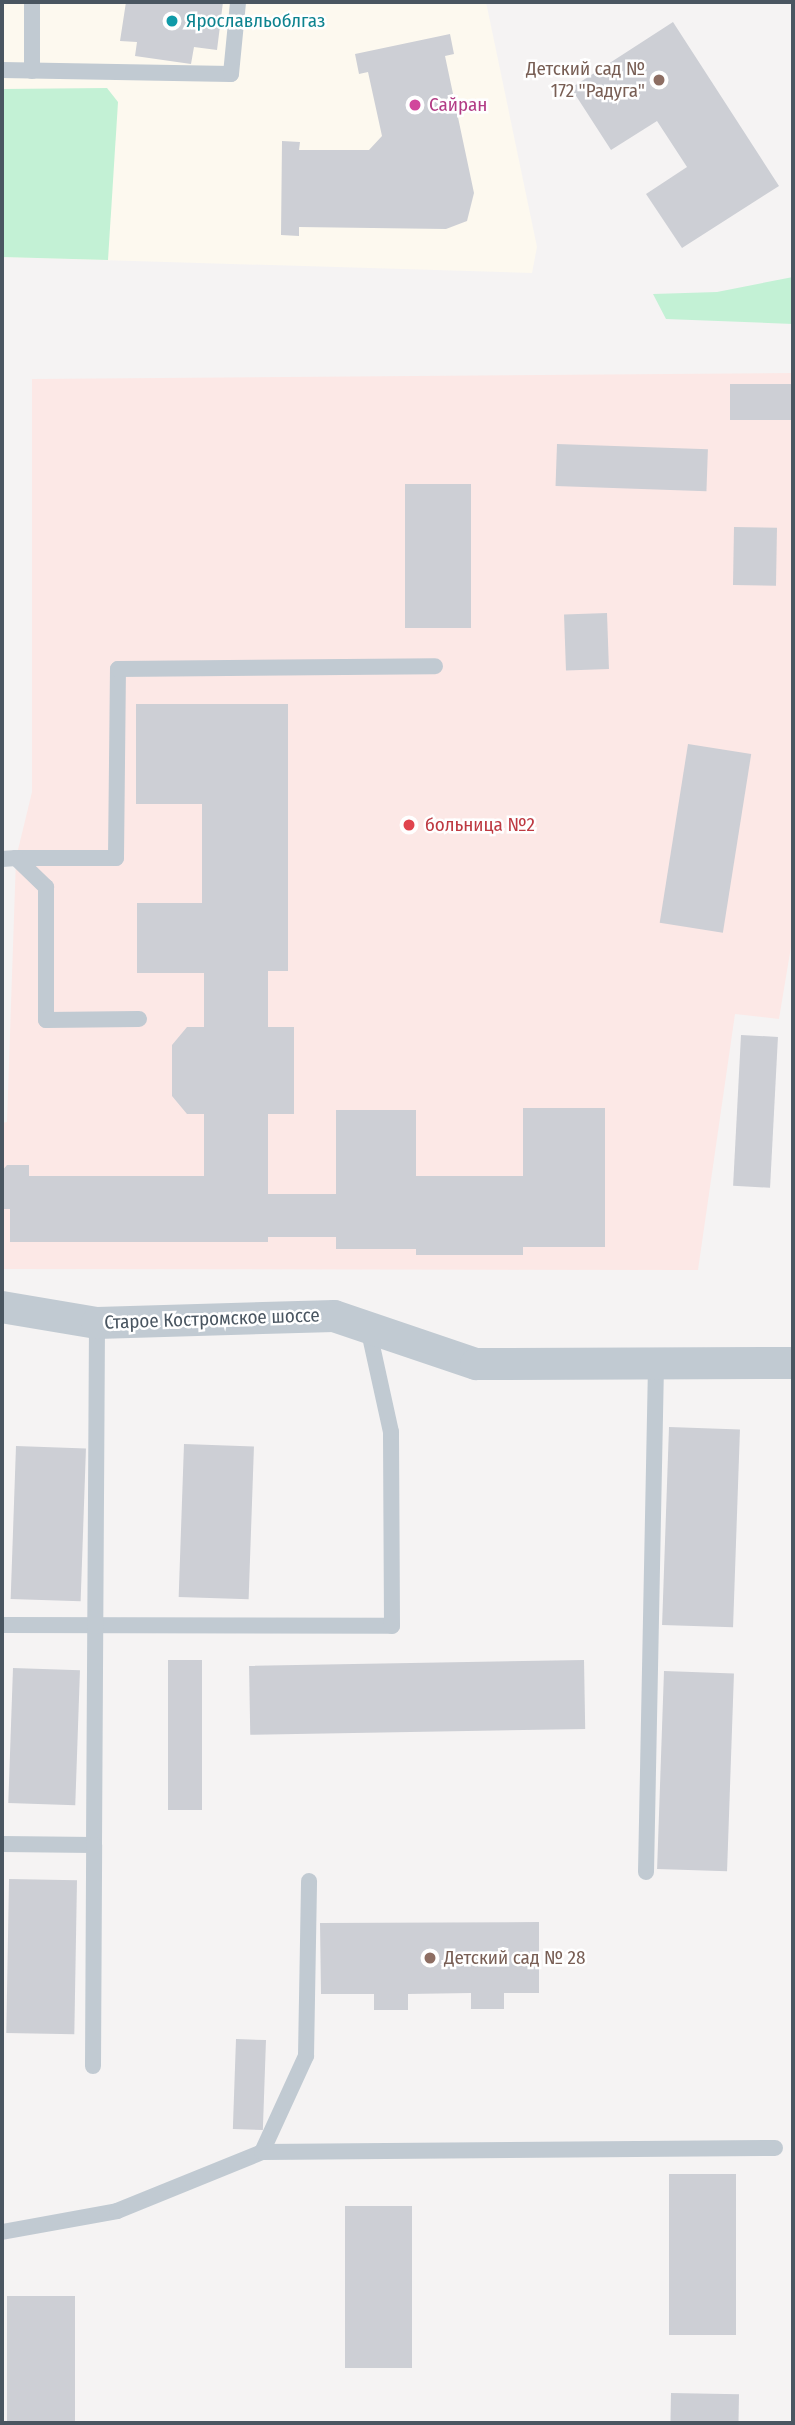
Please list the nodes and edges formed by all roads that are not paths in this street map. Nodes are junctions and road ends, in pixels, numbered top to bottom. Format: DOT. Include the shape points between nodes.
graph roads {
  1 [pos="32,2"];
  2 [pos="238,2"];
  3 [pos="2,70"];
  4 [pos="32,71"];
  5 [pos="435,666"];
  6 [pos="9,859"];
  7 [pos="139,1019"];
  8 [pos="2,1307"];
  9 [pos="97,1322"];
  10 [pos="368,1327"];
  11 [pos="793,1363"];
  12 [pos="656,1364"];
  13 [pos="2,1625"];
  14 [pos="95,1626"];
  15 [pos="2,1844"];
  16 [pos="94,1844"];
  17 [pos="646,1872"];
  18 [pos="309,1881"];
  19 [pos="93,2066"];
  20 [pos="775,2148"];
  21 [pos="262,2152"];
  22 [pos="2,2232"];
  1 -- 4 [label="lane"];
  2 -- 4 [label="lane" via="231,74"];
  3 -- 4 [label="lane"];
  5 -- 6 [label="lane" via="118,669 116,858"];
  6 -- 7 [label="lane" via="46,887 47,1020"];
  8 -- 9 [label="street, Старое Костромское шоссе"];
  9 -- 10 [label="street, Старое Костромское шоссе" via="334,1315"];
  9 -- 14 [label="lane"];
  10 -- 12 [label="street, Старое Костромское шоссе" via="476,1364"];
  10 -- 14 [label="lane" via="391,1432 392,1626"];
  11 -- 12 [label="street, Старое Костромское шоссе"];
  12 -- 17 [label="lane"];
  13 -- 14 [label="lane"];
  14 -- 16 [label="lane"];
  15 -- 16 [label="lane"];
  16 -- 19 [label="lane"];
  18 -- 21 [label="lane" via="306,2056"];
  20 -- 21 [label="lane"];
  21 -- 22 [label="lane" via="117,2211"];
}
